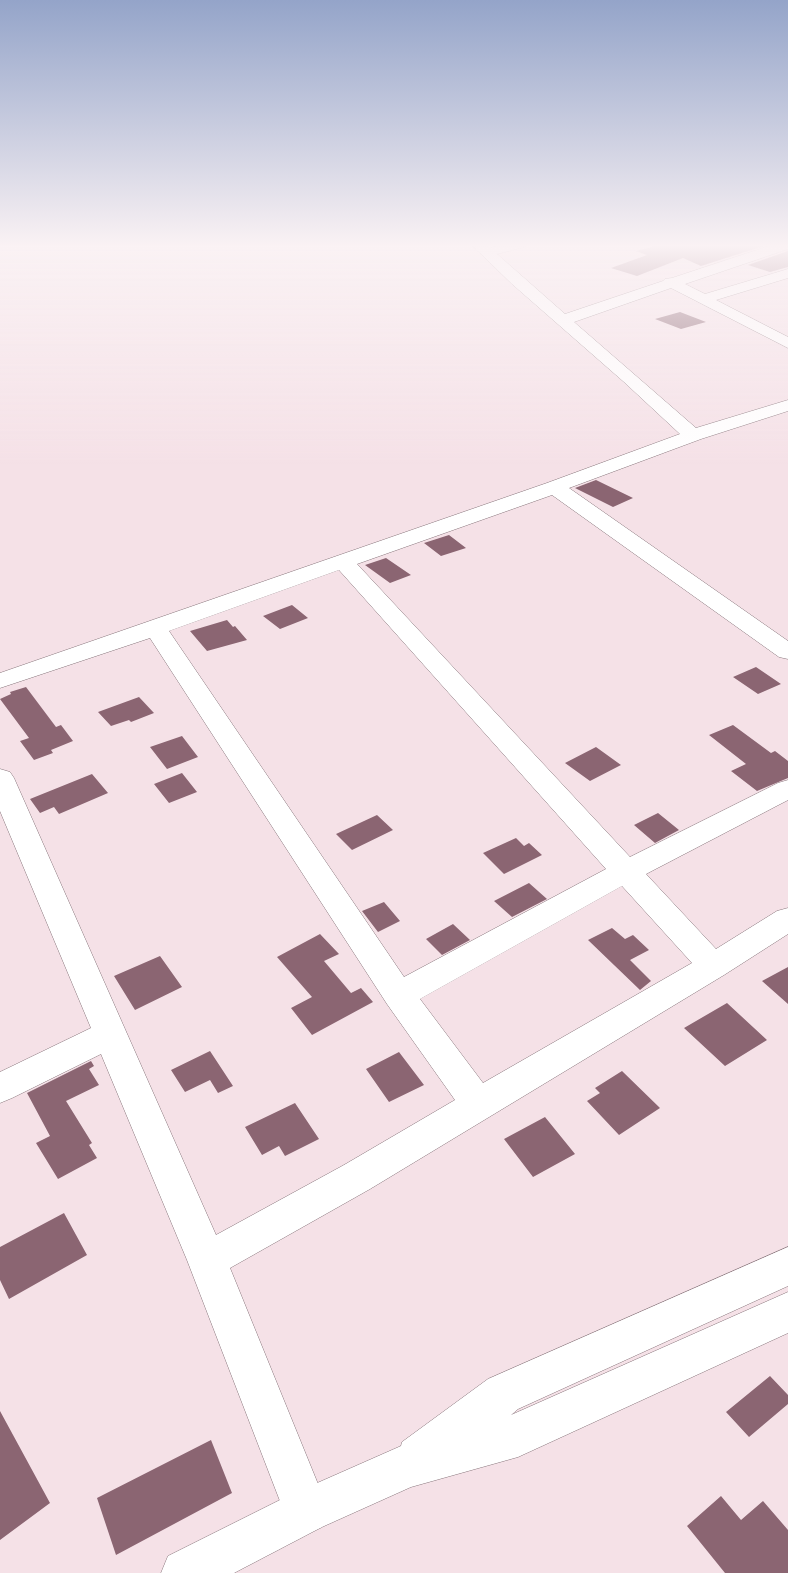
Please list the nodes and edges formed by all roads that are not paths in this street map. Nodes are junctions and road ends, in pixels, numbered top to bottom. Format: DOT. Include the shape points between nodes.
graph roads {
  1 [pos="560,317"];
  2 [pos="570,317"];
  3 [pos="739,317"];
  4 [pos="563,320"];
  5 [pos="788,343"];
  6 [pos="788,405"];
  7 [pos="694,435"];
  8 [pos="554,487"];
  9 [pos="342,561"];
  10 [pos="155,628"];
  11 [pos="788,652"];
  12 [pos="0,681"];
  13 [pos="0,778"];
  14 [pos="788,790"];
  15 [pos="626,870"];
  16 [pos="788,920"];
  17 [pos="713,966"];
  18 [pos="399,995"];
  19 [pos="111,1034"];
  20 [pos="0,1088"];
  21 [pos="478,1104"];
  22 [pos="207,1260"];
  23 [pos="788,1266"];
  24 [pos="788,1312"];
  25 [pos="407,1466"];
  26 [pos="306,1511"];
  27 [pos="189,1572"];
  1 -- 4 [label="street"];
  2 -- 4 [label="street"];
  3 -- 5 [label="street"];
  4 -- 7 [label="street"];
  6 -- 7 [label="street"];
  7 -- 8 [label="street"];
  8 -- 9 [label="street"];
  8 -- 11 [label="street"];
  9 -- 10 [label="street"];
  9 -- 15 [label="street"];
  10 -- 12 [label="street"];
  10 -- 18 [label="street"];
  13 -- 19 [label="street"];
  14 -- 15 [label="street"];
  15 -- 17 [label="street"];
  15 -- 18 [label="street"];
  16 -- 17 [label="street"];
  17 -- 21 [label="street"];
  18 -- 21 [label="street"];
  19 -- 20 [label="street"];
  19 -- 22 [label="street"];
  21 -- 22 [label="street" via="357,1177"];
  22 -- 26 [label="street"];
  23 -- 25 [label="street" via="503,1394"];
  24 -- 25 [label="street" via="518,1436"];
  25 -- 26 [label="street"];
  26 -- 27 [label="street"];
}
